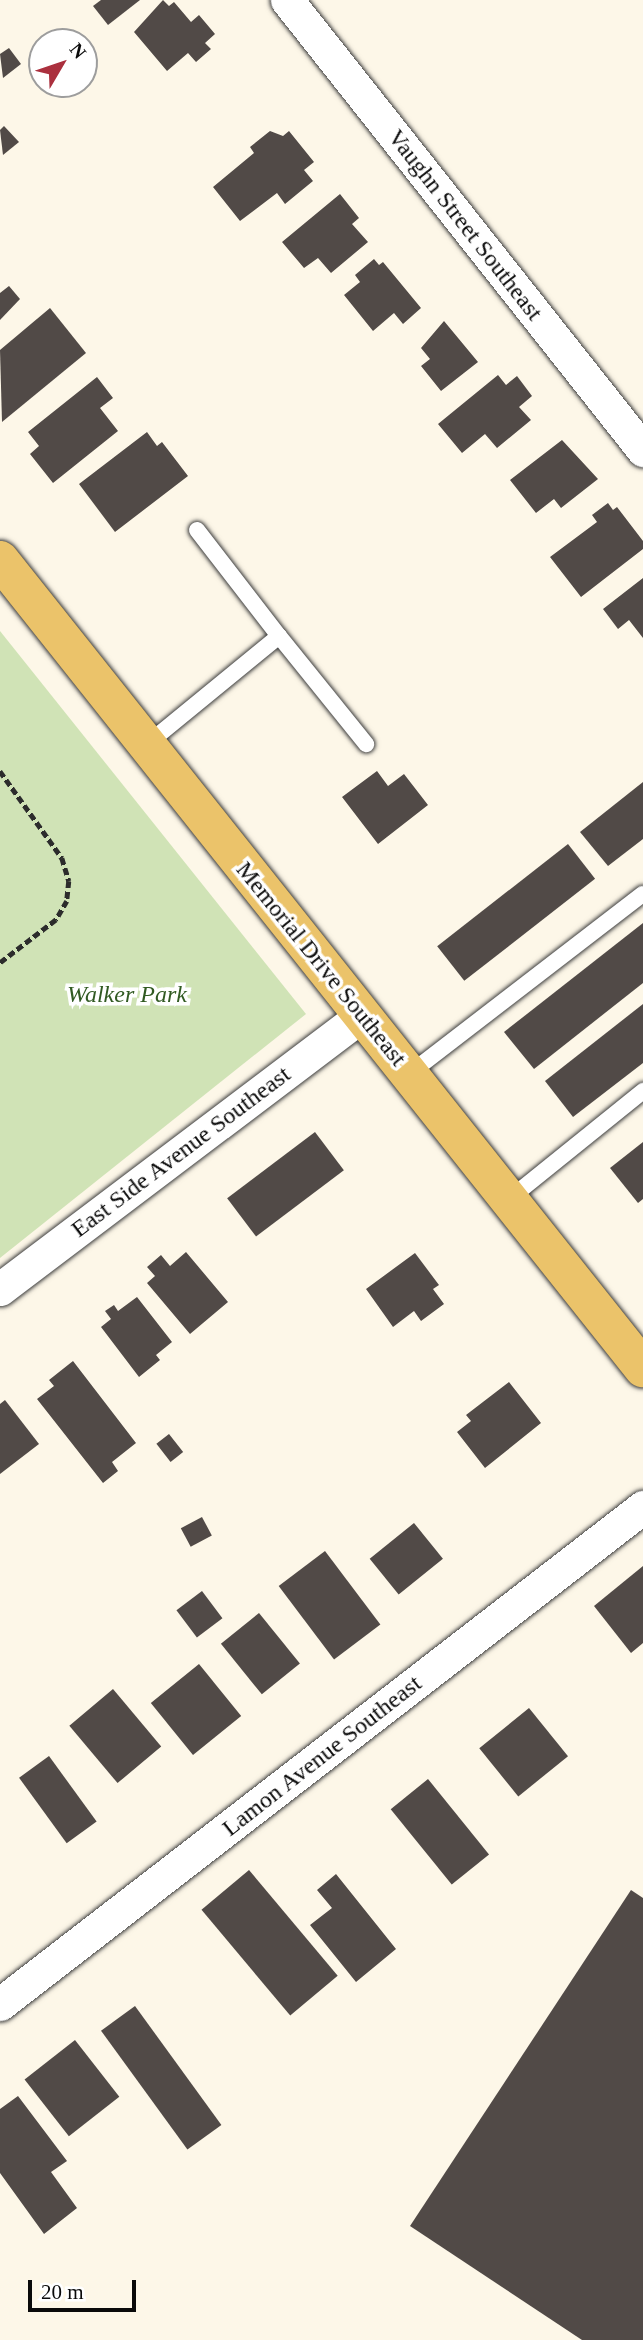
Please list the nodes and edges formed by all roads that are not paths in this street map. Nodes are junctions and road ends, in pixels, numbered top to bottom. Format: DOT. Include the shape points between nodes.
graph roads {
  1 [pos="287,0"];
  2 [pos="643,450"];
  3 [pos="197,530"];
  4 [pos="0,560"];
  5 [pos="279,636"];
  6 [pos="366,744"];
  7 [pos="146,745"];
  8 [pos="643,894"];
  9 [pos="362,1015"];
  10 [pos="408,1074"];
  11 [pos="643,1091"];
  12 [pos="508,1200"];
  13 [pos="0,1289"];
  14 [pos="643,1368"];
  15 [pos="643,1507"];
  16 [pos="0,2004"];
  1 -- 2 [label="street, Vaughn Street Southeast"];
  3 -- 5 [label="lane"];
  4 -- 7 [label="main road, Memorial Drive Southeast"];
  5 -- 6 [label="lane"];
  5 -- 7 [label="lane"];
  7 -- 9 [label="main road, Memorial Drive Southeast"];
  8 -- 10 [label="lane"];
  9 -- 10 [label="main road, Memorial Drive Southeast"];
  9 -- 13 [label="street, East Side Avenue Southeast"];
  10 -- 12 [label="main road, Memorial Drive Southeast"];
  11 -- 12 [label="lane"];
  12 -- 14 [label="main road, Memorial Drive Southeast"];
  15 -- 16 [label="street, Lamon Avenue Southeast"];
}
